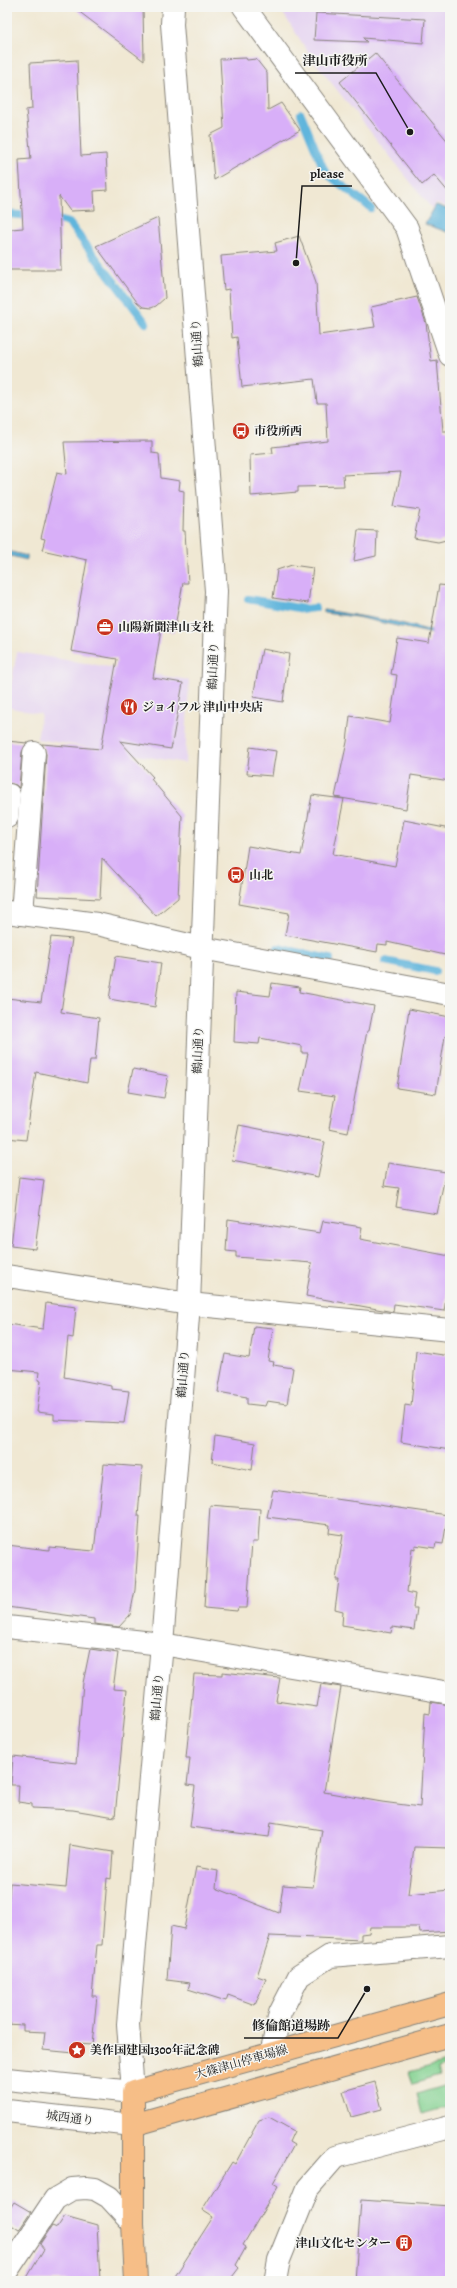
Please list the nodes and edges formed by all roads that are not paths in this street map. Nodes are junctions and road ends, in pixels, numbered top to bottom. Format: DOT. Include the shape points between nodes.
graph roads {
  1 [pos="173,7"];
  2 [pos="244,7"];
  3 [pos="450,355"];
  4 [pos="34,753"];
  5 [pos="9,795"];
  6 [pos="7,817"];
  7 [pos="14,913"];
  8 [pos="202,948"];
  9 [pos="450,994"];
  10 [pos="7,1276"];
  11 [pos="189,1304"];
  12 [pos="450,1330"];
  13 [pos="7,1627"];
  14 [pos="162,1644"];
  15 [pos="450,1693"];
  16 [pos="450,1946"];
  17 [pos="450,2004"];
  18 [pos="450,2035"];
  19 [pos="271,2054"];
  20 [pos="7,2079"];
  21 [pos="133,2092"];
  22 [pos="7,2111"];
  23 [pos="133,2125"];
  24 [pos="450,2127"];
  25 [pos="133,2223"];
  26 [pos="7,2271"];
  27 [pos="136,2281"];
  28 [pos="274,2281"];
  1 -- 8 [label="street, 鶴山通り" via="172,24 216,591"];
  2 -- 3 [label="street" via="407,228"];
  4 -- 7 [label="street"];
  5 -- 6 [label="street"];
  7 -- 8 [label="street" via="97,924"];
  8 -- 9 [label="street"];
  8 -- 11 [label="street, 鶴山通り"];
  10 -- 11 [label="street"];
  11 -- 12 [label="street"];
  11 -- 14 [label="street, 鶴山通り"];
  13 -- 14 [label="street"];
  14 -- 15 [label="street"];
  14 -- 21 [label="street, 鶴山通り" via="128,2024"];
  16 -- 19 [label="street" via="330,1956 298,1976 280,2013"];
  17 -- 19 [label="main road, 大篠津山停車場線"];
  18 -- 23 [label="main road"];
  19 -- 21 [label="main road, 大篠津山停車場線"];
  20 -- 21 [label="street"];
  21 -- 23 [label="main road"];
  22 -- 23 [label="street, 城西通り"];
  23 -- 25 [label="main road"];
  24 -- 28 [label="street" via="335,2157 308,2188 279,2260"];
  25 -- 26 [label="street" via="109,2197 95,2189 72,2189 55,2199"];
  25 -- 27 [label="main road"];
}
